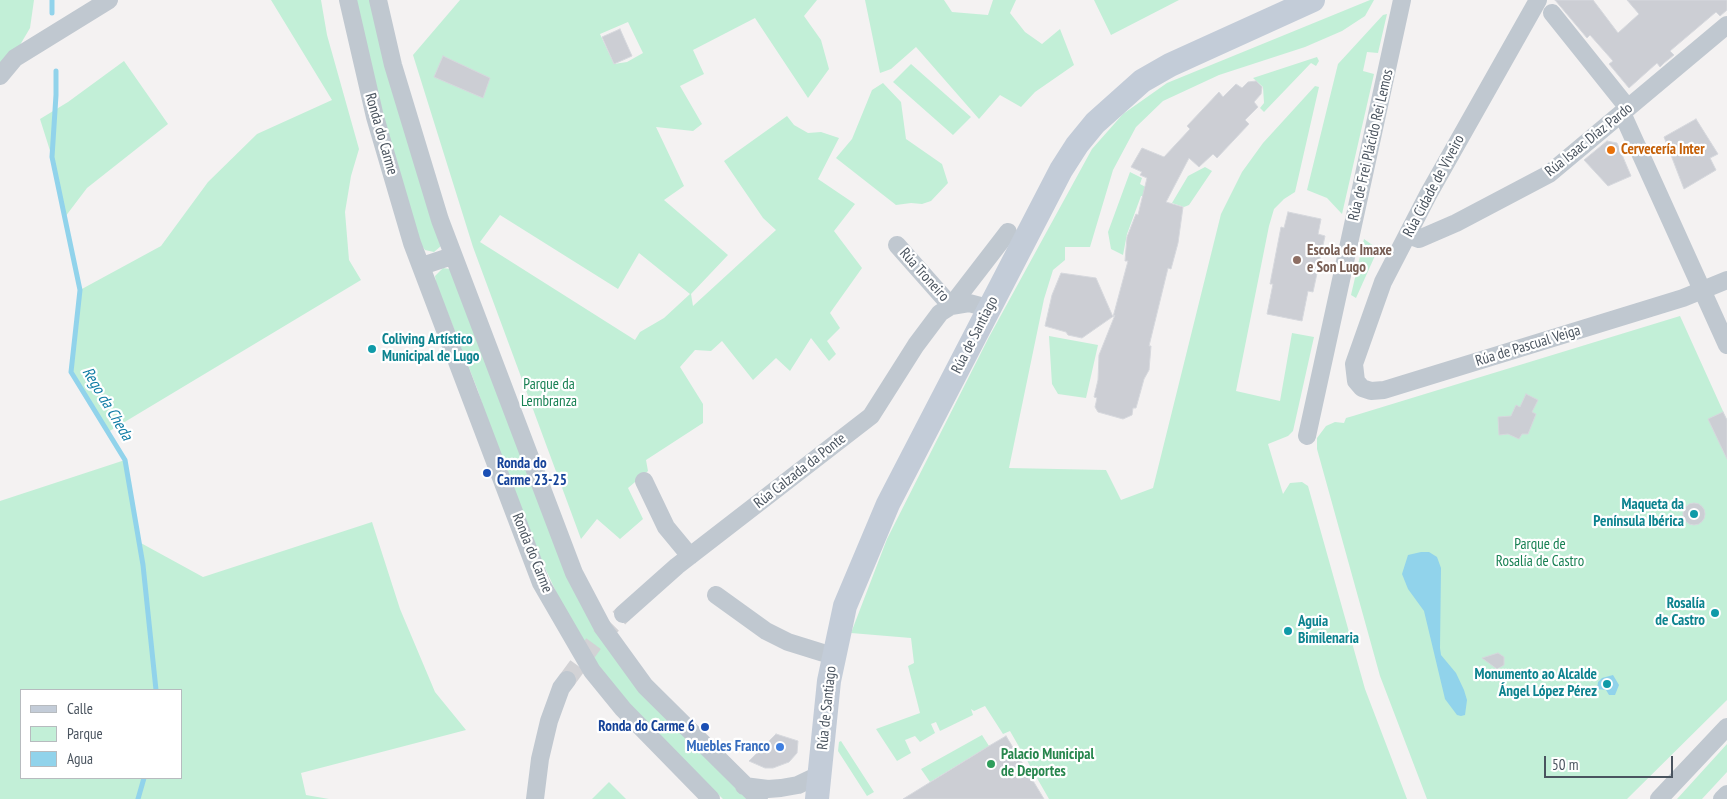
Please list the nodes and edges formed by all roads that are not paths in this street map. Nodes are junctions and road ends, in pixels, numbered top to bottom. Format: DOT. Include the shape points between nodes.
graph roads {
  1 [pos="109,0"];
  2 [pos="348,0"];
  3 [pos="378,0"];
  4 [pos="1313,0"];
  5 [pos="1402,0"];
  6 [pos="1538,0"];
  7 [pos="1552,13"];
  8 [pos="1727,25"];
  9 [pos="0,76"];
  10 [pos="1625,110"];
  11 [pos="1008,232"];
  12 [pos="1408,235"];
  13 [pos="896,245"];
  14 [pos="452,256"];
  15 [pos="422,266"];
  16 [pos="1727,280"];
  17 [pos="1701,290"];
  18 [pos="951,306"];
  19 [pos="988,308"];
  20 [pos="1727,345"];
  21 [pos="1356,381"];
  22 [pos="1307,436"];
  23 [pos="644,482"];
  24 [pos="690,556"];
  25 [pos="716,595"];
  26 [pos="623,614"];
  27 [pos="833,656"];
  28 [pos="567,680"];
  29 [pos="1727,727"];
  30 [pos="819,775"];
  31 [pos="744,786"];
  32 [pos="1727,794"];
  33 [pos="535,799"];
  34 [pos="711,799"];
  35 [pos="759,799"];
  36 [pos="818,799"];
  37 [pos="1659,799"];
  38 [pos="1722,799"];
  1 -- 9 [label="street" via="15,58"];
  2 -- 15 [label="street, Ronda do Carme" via="377,126 412,244"];
  3 -- 14 [label="street, Ronda do Carme" via="393,65"];
  4 -- 19 [label="street, Rúa de Santiago" via="1170,65 1142,81 1095,123 1061,170"];
  5 -- 22 [label="street, Rúa de Frei Plácido Rei Lemos"];
  6 -- 12 [label="street, Rúa Cidade de Viveiro"];
  7 -- 10 [label="street"];
  8 -- 10 [label="street, Rúa Isaac Díaz Pardo"];
  10 -- 12 [label="street, Rúa Isaac Díaz Pardo" via="1549,174 1456,223 1419,239"];
  10 -- 17 [label="street"];
  11 -- 18 [label="street, Rúa Calzada da Ponte"];
  12 -- 21 [label="street, Rúa Cidade de Viveiro" via="1383,282 1354,364"];
  13 -- 18 [label="street, Rúa Troneiro"];
  14 -- 15 [label="street"];
  14 -- 31 [label="street, Ronda do Carme" via="566,555 603,628 645,686"];
  15 -- 34 [label="street, Ronda do Carme" via="541,583 592,671 622,709"];
  16 -- 17 [label="street, Rúa de Pascual Veiga"];
  17 -- 20 [label="street"];
  17 -- 21 [label="street, Rúa de Pascual Veiga" via="1384,390 1371,391"];
  18 -- 19 [label="street" via="968,303"];
  18 -- 24 [label="street, Rúa Calzada da Ponte" via="940,313 916,345 871,416"];
  19 -- 27 [label="street, Rúa de Santiago" via="872,538 845,606"];
  23 -- 24 [label="street" via="666,527"];
  24 -- 26 [label="street, Rúa Calzada da Ponte"];
  25 -- 27 [label="street" via="747,619 780,638"];
  27 -- 30 [label="street, Rúa de Santiago"];
  28 -- 33 [label="street" via="549,721"];
  29 -- 37 [label="street"];
  30 -- 31 [label="street" via="798,785 781,788"];
  30 -- 36 [label="street, Rúa de Santiago"];
  31 -- 35 [label="street, Ronda do Carme"];
  32 -- 38 [label="street"];
}
